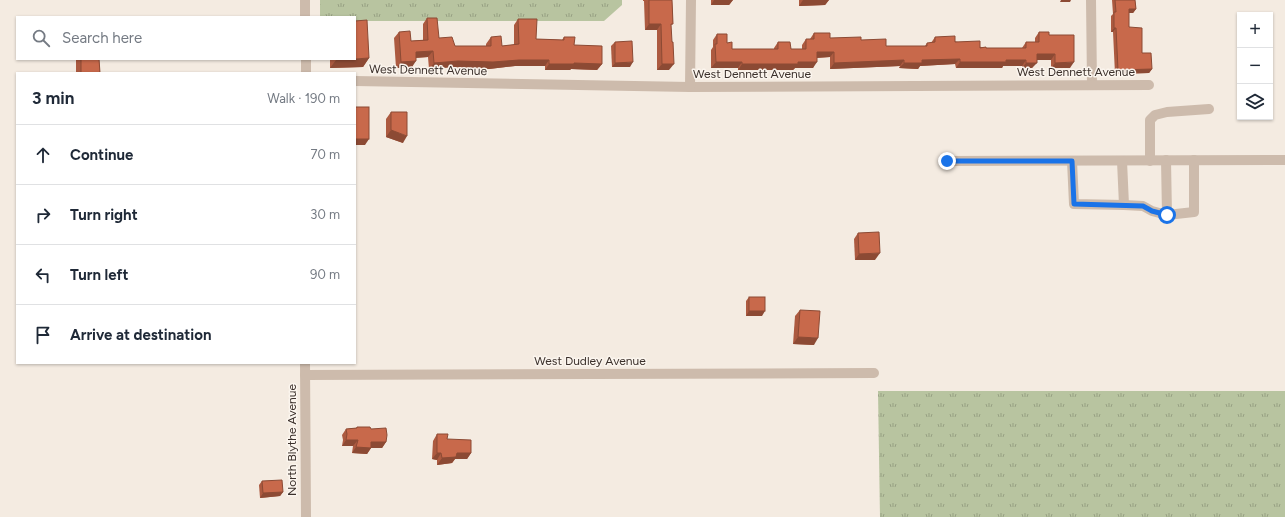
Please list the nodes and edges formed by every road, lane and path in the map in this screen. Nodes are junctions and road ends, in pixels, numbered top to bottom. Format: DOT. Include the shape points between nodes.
graph roads {
  1 [pos="305,0"];
  2 [pos="691,0"];
  3 [pos="1091,0"];
  4 [pos="305,16"];
  5 [pos="306,60"];
  6 [pos="306,72"];
  7 [pos="356,81"];
  8 [pos="1092,84"];
  9 [pos="1149,85"];
  10 [pos="690,87"];
  11 [pos="1209,108"];
  12 [pos="1166,160"];
  13 [pos="1194,160"];
  14 [pos="1285,160"];
  15 [pos="947,161"];
  16 [pos="1072,161"];
  17 [pos="1122,161"];
  18 [pos="1150,161"];
  19 [pos="1124,205"];
  20 [pos="1167,215"];
  21 [pos="305,364"];
  22 [pos="874,373"];
  23 [pos="305,375"];
  24 [pos="306,517"];
  1 -- 4 [label="street"];
  2 -- 10 [label="street"];
  3 -- 8 [label="street"];
  5 -- 6 [label="street"];
  7 -- 10 [label="street, West Dennett Avenue"];
  8 -- 9 [label="street, West Dennett Avenue"];
  8 -- 10 [label="street, West Dennett Avenue"];
  11 -- 18 [label="street" via="1154,115 1150,120"];
  12 -- 13 [label="street"];
  12 -- 18 [label="street"];
  12 -- 20 [label="street"];
  13 -- 14 [label="street"];
  13 -- 20 [label="street" via="1194,212"];
  15 -- 16 [label="street"];
  16 -- 17 [label="street"];
  16 -- 19 [label="street" via="1074,204"];
  17 -- 18 [label="street"];
  17 -- 19 [label="street"];
  19 -- 20 [label="street" via="1143,206"];
  21 -- 23 [label="street, North Blythe Avenue"];
  22 -- 23 [label="street, West Dudley Avenue"];
  23 -- 24 [label="street, North Blythe Avenue"];
}
